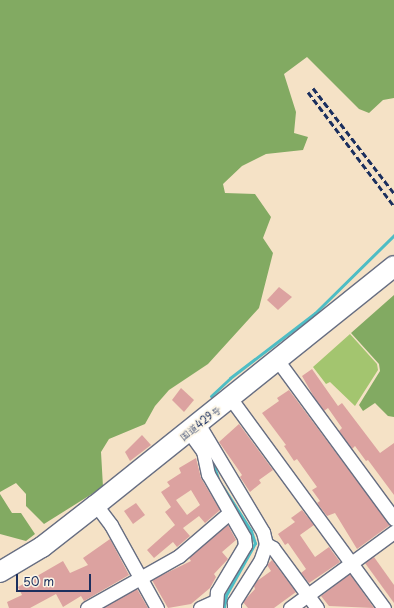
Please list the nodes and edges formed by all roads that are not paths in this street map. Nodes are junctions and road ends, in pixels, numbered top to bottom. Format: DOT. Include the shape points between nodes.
graph roads {
  1 [pos="394,266"];
  2 [pos="394,280"];
  3 [pos="282,366"];
  4 [pos="235,404"];
  5 [pos="197,433"];
  6 [pos="100,510"];
  7 [pos="229,513"];
  8 [pos="394,520"];
  9 [pos="394,532"];
  10 [pos="266,544"];
  11 [pos="9,560"];
  12 [pos="352,563"];
  13 [pos="0,572"];
  14 [pos="140,578"];
  15 [pos="0,584"];
  16 [pos="307,595"];
  17 [pos="216,604"];
  18 [pos="86,608"];
  19 [pos="157,608"];
  20 [pos="200,608"];
  21 [pos="234,608"];
  22 [pos="290,608"];
  23 [pos="317,608"];
  24 [pos="384,608"];
  1 -- 3 [label="highway, 国道429号"];
  2 -- 3 [label="highway, 国道429号"];
  3 -- 4 [label="highway, 国道429号"];
  3 -- 8 [label="street"];
  4 -- 5 [label="highway, 国道429号"];
  4 -- 12 [label="street"];
  5 -- 6 [label="highway, 国道429号"];
  5 -- 7 [label="street" via="208,474"];
  5 -- 10 [label="street" via="263,532"];
  6 -- 11 [label="highway, 国道429号" via="42,547"];
  6 -- 14 [label="street"];
  6 -- 15 [label="highway, 国道429号" via="48,556"];
  7 -- 14 [label="street" via="179,556"];
  7 -- 17 [label="street" via="244,537 245,545 217,592"];
  9 -- 12 [label="street"];
  10 -- 16 [label="street" via="273,548"];
  10 -- 21 [label="street" via="260,561 234,602"];
  11 -- 13 [label="highway, 国道429号"];
  12 -- 16 [label="street"];
  12 -- 24 [label="street"];
  14 -- 18 [label="street"];
  14 -- 19 [label="street"];
  16 -- 22 [label="street"];
  16 -- 23 [label="street"];
  17 -- 20 [label="street"];
}
